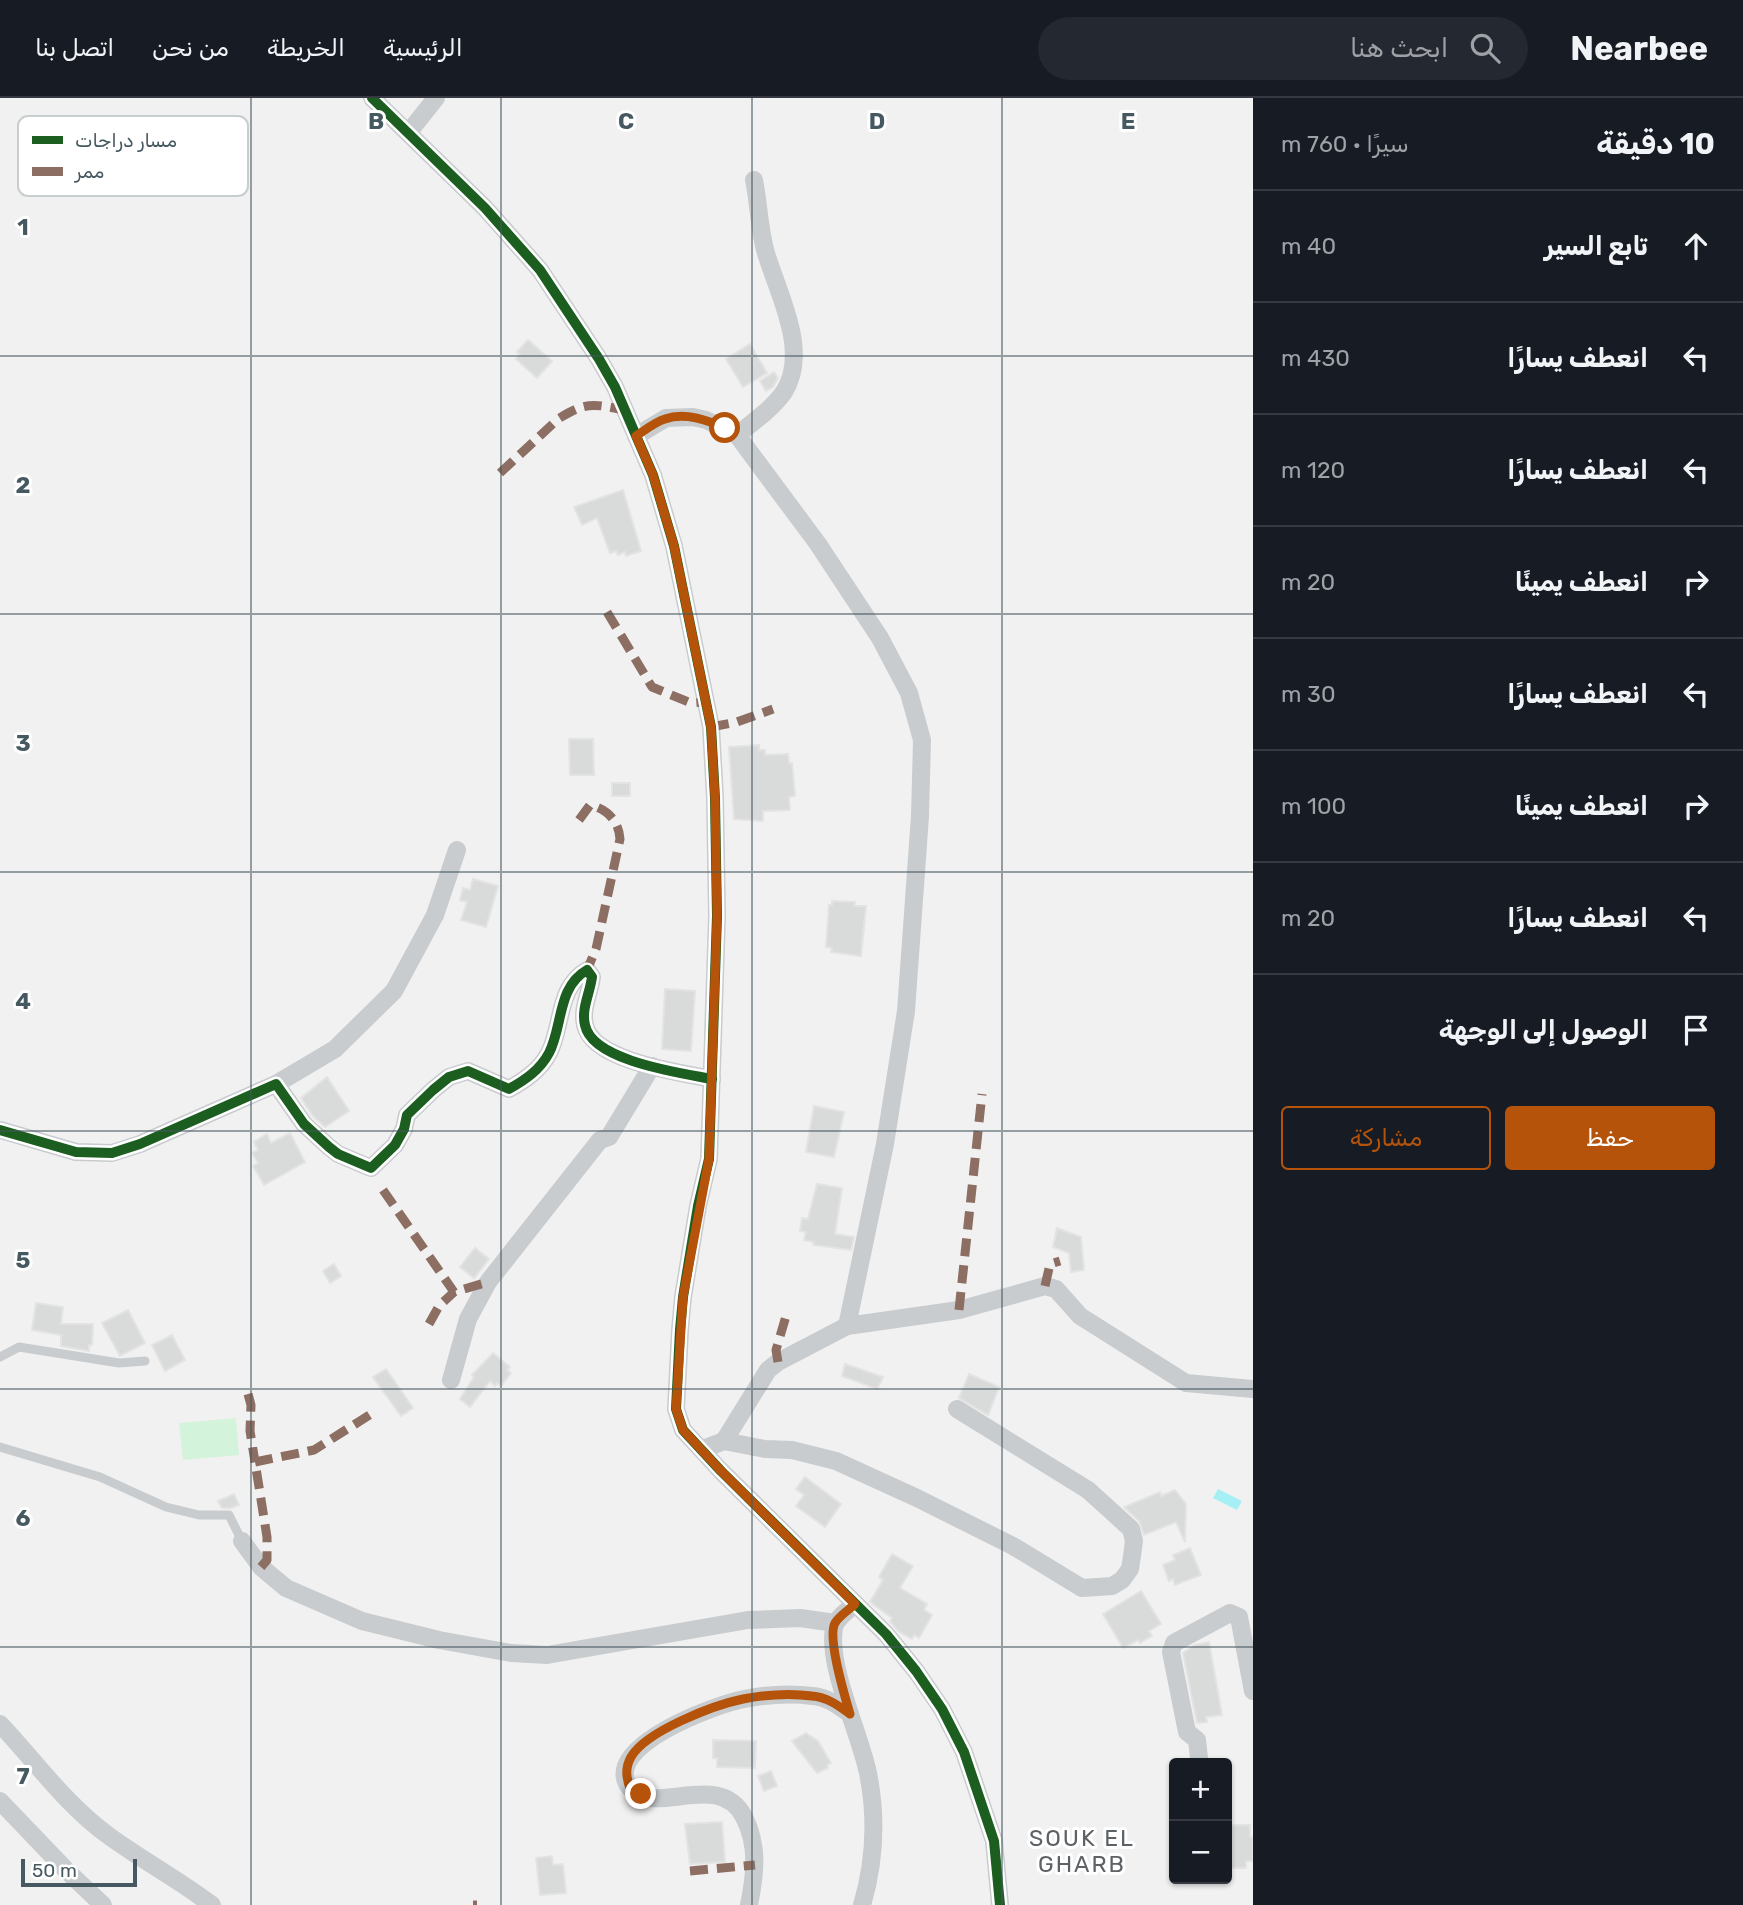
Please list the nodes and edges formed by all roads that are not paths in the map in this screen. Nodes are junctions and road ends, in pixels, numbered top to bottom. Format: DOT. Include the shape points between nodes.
graph roads {
  1 [pos="372,98"];
  2 [pos="436,98"];
  3 [pos="409,132"];
  4 [pos="754,180"];
  5 [pos="737,435"];
  6 [pos="636,436"];
  7 [pos="457,850"];
  8 [pos="652,1066"];
  9 [pos="712,1079"];
  10 [pos="276,1084"];
  11 [pos="0,1130"];
  12 [pos="847,1326"];
  13 [pos="0,1357"];
  14 [pos="145,1361"];
  15 [pos="451,1380"];
  16 [pos="1253,1389"];
  17 [pos="957,1409"];
  18 [pos="724,1441"];
  19 [pos="0,1447"];
  20 [pos="703,1450"];
  21 [pos="242,1541"];
  22 [pos="855,1604"];
  23 [pos="835,1623"];
  24 [pos="1249,1643"];
  25 [pos="1253,1691"];
  26 [pos="850,1714"];
  27 [pos="0,1724"];
  28 [pos="1199,1758"];
  29 [pos="0,1801"];
  30 [pos="103,1905"];
  31 [pos="212,1905"];
  32 [pos="749,1905"];
  33 [pos="862,1905"];
  34 [pos="1000,1905"];
  1 -- 3 [label="street"];
  2 -- 3 [label="street"];
  3 -- 6 [label="street" via="540,270 599,359"];
  4 -- 5 [label="street" via="765,250 788,316 794,360 784,392"];
  5 -- 6 [label="street" via="693,417 666,418"];
  5 -- 12 [label="street" via="880,638 909,693 922,740 906,1011 885,1144"];
  6 -- 9 [label="street" via="671,534 711,727 717,916"];
  7 -- 10 [label="street" via="435,915 394,991 335,1049"];
  8 -- 9 [label="street"];
  8 -- 10 [label="street" via="612,1053 592,1040 584,1022 592,977 587,970 578,975 559,1010 549,1053 528,1077 509,1089 468,1071 449,1077 407,1115 395,1145 371,1168 329,1147 304,1124"];
  8 -- 15 [label="street" via="609,1137 600,1140 488,1282 468,1319"];
  9 -- 20 [label="street" via="709,1159 683,1297 676,1409 683,1430"];
  10 -- 11 [label="street" via="112,1153 76,1152"];
  12 -- 16 [label="street" via="959,1310 1045,1286 1056,1289 1080,1316 1186,1383"];
  12 -- 18 [label="street" via="768,1370"];
  13 -- 14 [label="lane" via="19,1347 119,1363"];
  17 -- 18 [label="street" via="1088,1490 1131,1529 1130,1569 1122,1580 1112,1586 1082,1588 1013,1546 836,1461"];
  18 -- 20 [label="street"];
  19 -- 21 [label="lane" via="100,1477 166,1507 199,1515 229,1515"];
  20 -- 22 [label="street"];
  21 -- 23 [label="street" via="261,1567 286,1588 362,1621 511,1653 547,1656 748,1620 800,1618"];
  22 -- 23 [label="street"];
  22 -- 34 [label="street" via="916,1671 964,1752 994,1841"];
  23 -- 26 [label="street" via="838,1668"];
  24 -- 25 [label="street"];
  24 -- 28 [label="street" via="1239,1617 1230,1612 1174,1643 1171,1652 1187,1732 1197,1741"];
  26 -- 32 [label="street" via="834,1702 814,1696 744,1699 690,1717 641,1745 631,1757 626,1778 630,1788 641,1794 657,1798 722,1796 739,1807 755,1851"];
  26 -- 33 [label="street" via="868,1773 875,1837"];
  27 -- 31 [label="street" via="63,1797 99,1828"];
  29 -- 30 [label="street"];
}
